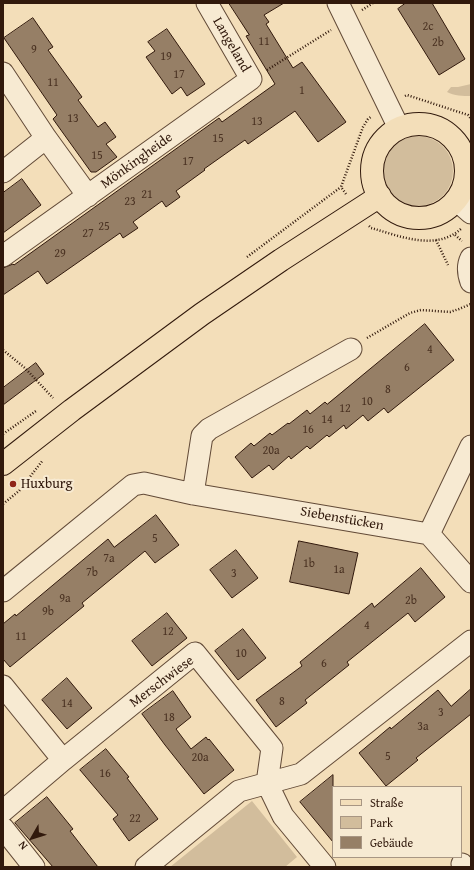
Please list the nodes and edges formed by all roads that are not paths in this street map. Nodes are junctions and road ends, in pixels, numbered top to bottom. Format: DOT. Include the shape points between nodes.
graph roads {
  1 [pos="207,3"];
  2 [pos="342,11"];
  3 [pos="3,73"];
  4 [pos="185,126"];
  5 [pos="399,128"];
  6 [pos="46,138"];
  7 [pos="465,141"];
  8 [pos="3,172"];
  9 [pos="88,196"];
  10 [pos="380,196"];
  11 [pos="464,213"];
  12 [pos="3,256"];
  13 [pos="471,258"];
  14 [pos="471,282"];
  15 [pos="351,349"];
  16 [pos="471,446"];
  17 [pos="3,464"];
  18 [pos="193,494"];
  19 [pos="429,534"];
  20 [pos="471,582"];
  21 [pos="3,591"];
  22 [pos="471,641"];
  23 [pos="3,686"];
  24 [pos="63,760"];
  25 [pos="266,783"];
  26 [pos="3,811"];
  27 [pos="3,828"];
  28 [pos="34,867"];
  29 [pos="146,867"];
  30 [pos="325,867"];
  1 -- 4 [label="street, Langeland" via="251,79"];
  2 -- 5 [label="street"];
  3 -- 6 [label="street, Mönkingheide"];
  4 -- 9 [label="street, Mönkingheide"];
  5 -- 7 [label="main road" via="415,124 432,125"];
  5 -- 10 [label="main road" via="383,140 373,158 372,178"];
  6 -- 8 [label="street"];
  6 -- 9 [label="street, Mönkingheide"];
  7 -- 11 [label="main road"];
  9 -- 12 [label="street, Mönkingheide"];
  10 -- 11 [label="main road" via="402,215 417,218 445,210"];
  10 -- 17 [label="main road" via="202,314"];
  13 -- 14 [label="street" via="468,269"];
  15 -- 18 [label="street" via="209,428 202,436"];
  16 -- 19 [label="street"];
  18 -- 19 [label="street, Siebenstücken"];
  18 -- 21 [label="street, Siebenstücken" via="144,483 133,486"];
  19 -- 20 [label="street"];
  22 -- 25 [label="street" via="301,774"];
  23 -- 24 [label="street"];
  24 -- 25 [label="street, Merschwiese" via="195,654 272,748"];
  24 -- 26 [label="street, Merschwiese"];
  25 -- 29 [label="street" via="238,791"];
  25 -- 30 [label="street" via="283,816"];
  27 -- 28 [label="street"];
}
